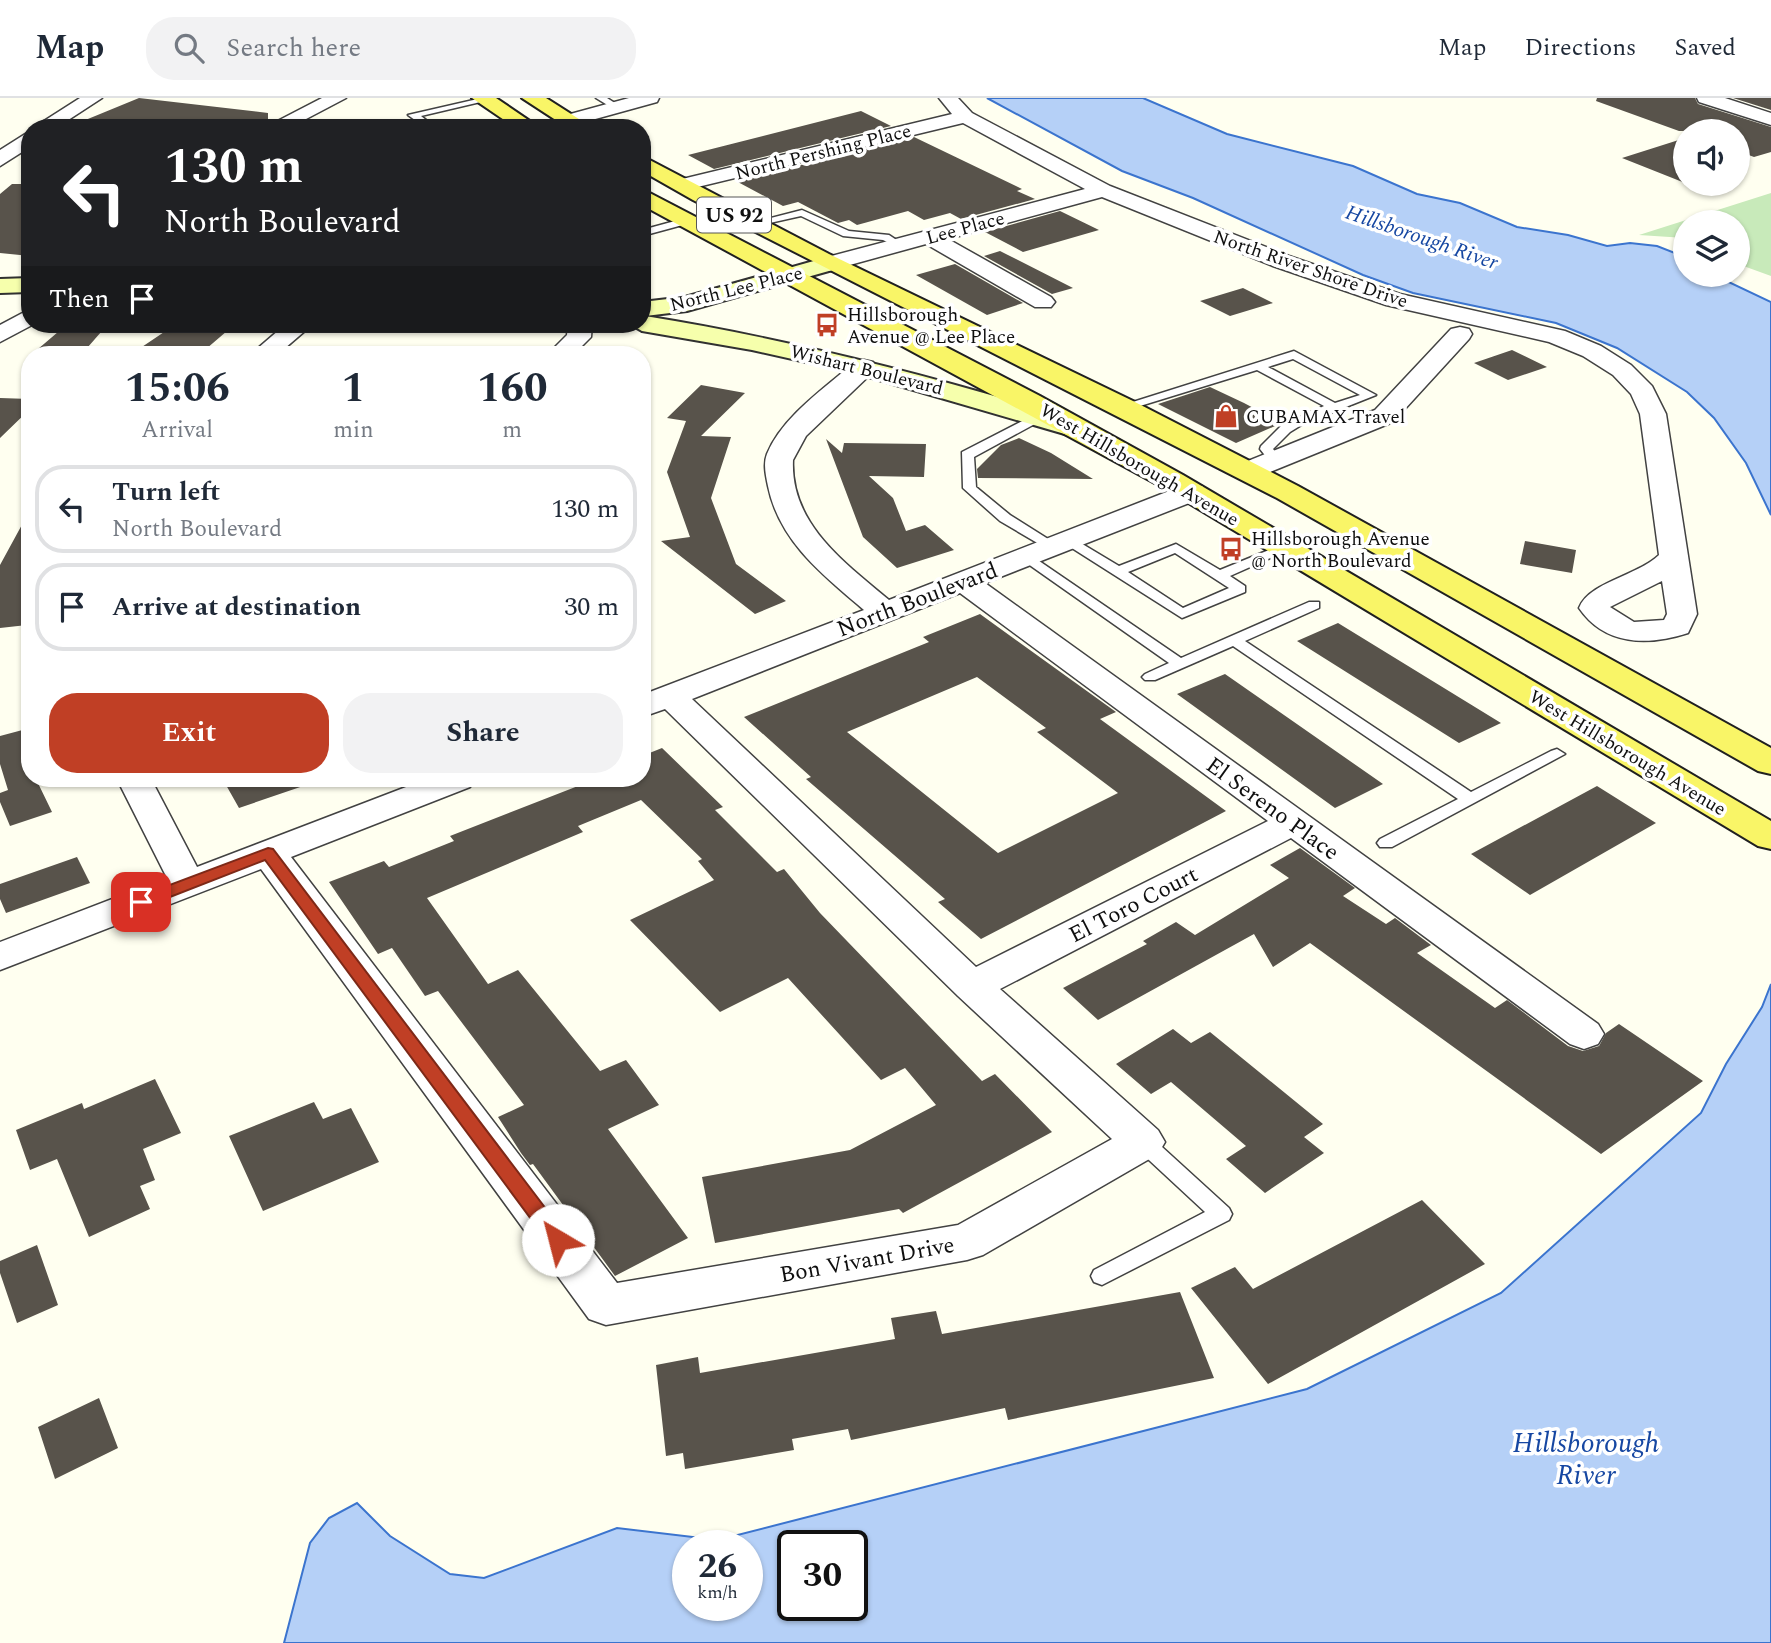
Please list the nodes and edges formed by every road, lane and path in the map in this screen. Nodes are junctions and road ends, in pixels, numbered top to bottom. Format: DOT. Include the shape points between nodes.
graph roads {
  1 [pos="93,98"];
  2 [pos="337,98"];
  3 [pos="532,98"];
  4 [pos="650,98"];
  5 [pos="948,98"];
  6 [pos="1706,98"];
  7 [pos="483,99"];
  8 [pos="609,103"];
  9 [pos="965,117"];
  10 [pos="1771,118"];
  11 [pos="57,119"];
  12 [pos="292,119"];
  13 [pos="419,119"];
  14 [pos="515,119"];
  15 [pos="568,119"];
  16 [pos="585,119"];
  17 [pos="21,143"];
  18 [pos="0,160"];
  19 [pos="651,167"];
  20 [pos="681,185"];
  21 [pos="1102,190"];
  22 [pos="651,201"];
  23 [pos="686,221"];
  24 [pos="752,224"];
  25 [pos="651,231"];
  26 [pos="929,237"];
  27 [pos="899,245"];
  28 [pos="828,264"];
  29 [pos="785,276"];
  30 [pos="21,285"];
  31 [pos="0,286"];
  32 [pos="1043,302"];
  33 [pos="651,308"];
  34 [pos="21,322"];
  35 [pos="651,325"];
  36 [pos="290,333"];
  37 [pos="1460,334"];
  38 [pos="0,335"];
  39 [pos="273,346"];
  40 [pos="1256,365"];
  41 [pos="864,367"];
  42 [pos="1123,407"];
  43 [pos="1336,408"];
  44 [pos="1038,417"];
  45 [pos="1087,433"];
  46 [pos="1276,460"];
  47 [pos="1248,471"];
  48 [pos="1192,492"];
  49 [pos="1049,548"];
  50 [pos="1286,548"];
  51 [pos="1672,558"];
  52 [pos="1117,572"];
  53 [pos="1219,576"];
  54 [pos="963,581"];
  55 [pos="1314,605"];
  56 [pos="885,612"];
  57 [pos="1234,640"];
  58 [pos="1180,664"];
  59 [pos="1150,677"];
  60 [pos="656,702"];
  61 [pos="1557,754"];
  62 [pos="1771,763"];
  63 [pos="138,787"];
  64 [pos="437,787"];
  65 [pos="1471,799"];
  66 [pos="1293,823"];
  67 [pos="1771,837"];
  68 [pos="1386,843"];
  69 [pos="268,853"];
  70 [pos="188,884"];
  71 [pos="0,957"];
  72 [pos="972,986"];
  73 [pos="1584,1034"];
  74 [pos="1143,1142"];
  75 [pos="1102,1276"];
  1 -- 11 [label="street"];
  2 -- 12 [label="street"];
  3 -- 15 [label="main road"];
  4 -- 8 [label="street"];
  5 -- 9 [label="street, North River Shore Drive"];
  6 -- 10 [label="street"];
  7 -- 13 [label="lane" via="413,115"];
  7 -- 14 [label="main road"];
  8 -- 16 [label="street"];
  9 -- 20 [label="street, North Pershing Place"];
  9 -- 21 [label="street, North River Shore Drive"];
  17 -- 18 [label="street"];
  19 -- 20 [label="main road, West Hillsborough Avenue / US 92"];
  20 -- 24 [label="main road, West Hillsborough Avenue / US 92"];
  21 -- 26 [label="street, Lee Place"];
  21 -- 51 [label="street, North River Shore Drive" via="1394,300 1556,336 1622,370 1643,391 1653,414"];
  22 -- 23 [label="main road, West Hillsborough Avenue / US 92"];
  23 -- 25 [label="lane"];
  23 -- 29 [label="main road, West Hillsborough Avenue / US 92"];
  24 -- 27 [label="lane" via="802,213 847,234 885,237"];
  24 -- 28 [label="main road, West Hillsborough Avenue / US 92"];
  26 -- 27 [label="street, Lee Place"];
  26 -- 32 [label="street"];
  27 -- 28 [label="street, Lee Place"];
  28 -- 29 [label="street, North Lee Place"];
  28 -- 42 [label="main road, West Hillsborough Avenue / US 92"];
  29 -- 33 [label="street, North Lee Place" via="687,304"];
  29 -- 45 [label="main road, West Hillsborough Avenue / US 92"];
  30 -- 31 [label="street"];
  34 -- 38 [label="street"];
  35 -- 41 [label="street, Wishart Boulevard"];
  36 -- 39 [label="street"];
  37 -- 46 [label="street" via="1384,416"];
  40 -- 42 [label="lane"];
  40 -- 43 [label="lane"];
  40 -- 43 [label="lane" via="1294,355 1370,395"];
  41 -- 44 [label="street, Wishart Boulevard"];
  41 -- 56 [label="street" via="782,450 779,463 788,513 810,548"];
  42 -- 47 [label="main road, West Hillsborough Avenue / US 92"];
  43 -- 46 [label="lane" via="1273,437 1266,449"];
  44 -- 45 [label="street, Wishart Boulevard"];
  44 -- 49 [label="lane" via="967,455 970,488"];
  45 -- 48 [label="main road, West Hillsborough Avenue / US 92"];
  46 -- 47 [label="street"];
  47 -- 62 [label="main road, West Hillsborough Avenue / US 92"];
  48 -- 49 [label="street, North Boulevard"];
  48 -- 50 [label="main road, West Hillsborough Avenue / US 92"];
  49 -- 52 [label="lane"];
  49 -- 54 [label="street, North Boulevard"];
  49 -- 58 [label="lane"];
  50 -- 53 [label="lane"];
  50 -- 67 [label="main road, West Hillsborough Avenue / US 92"];
  52 -- 53 [label="lane" via="1176,548"];
  52 -- 53 [label="lane" via="1182,614 1240,589"];
  54 -- 56 [label="street, North Boulevard"];
  54 -- 66 [label="street, El Sereno Place"];
  55 -- 57 [label="lane"];
  56 -- 60 [label="street, North Boulevard"];
  57 -- 58 [label="lane"];
  57 -- 65 [label="lane"];
  58 -- 59 [label="lane"];
  60 -- 72 [label="street"];
  61 -- 65 [label="lane"];
  63 -- 70 [label="street"];
  64 -- 69 [label="street"];
  65 -- 68 [label="lane"];
  66 -- 72 [label="street, El Toro Court"];
  66 -- 73 [label="street, El Sereno Place"];
  69 -- 70 [label="street"];
  69 -- 74 [label="street, Bon Vivant Drive" via="606,1305 967,1242"];
  70 -- 71 [label="street"];
  72 -- 74 [label="street"];
  74 -- 75 [label="lane" via="1221,1213"];
}
